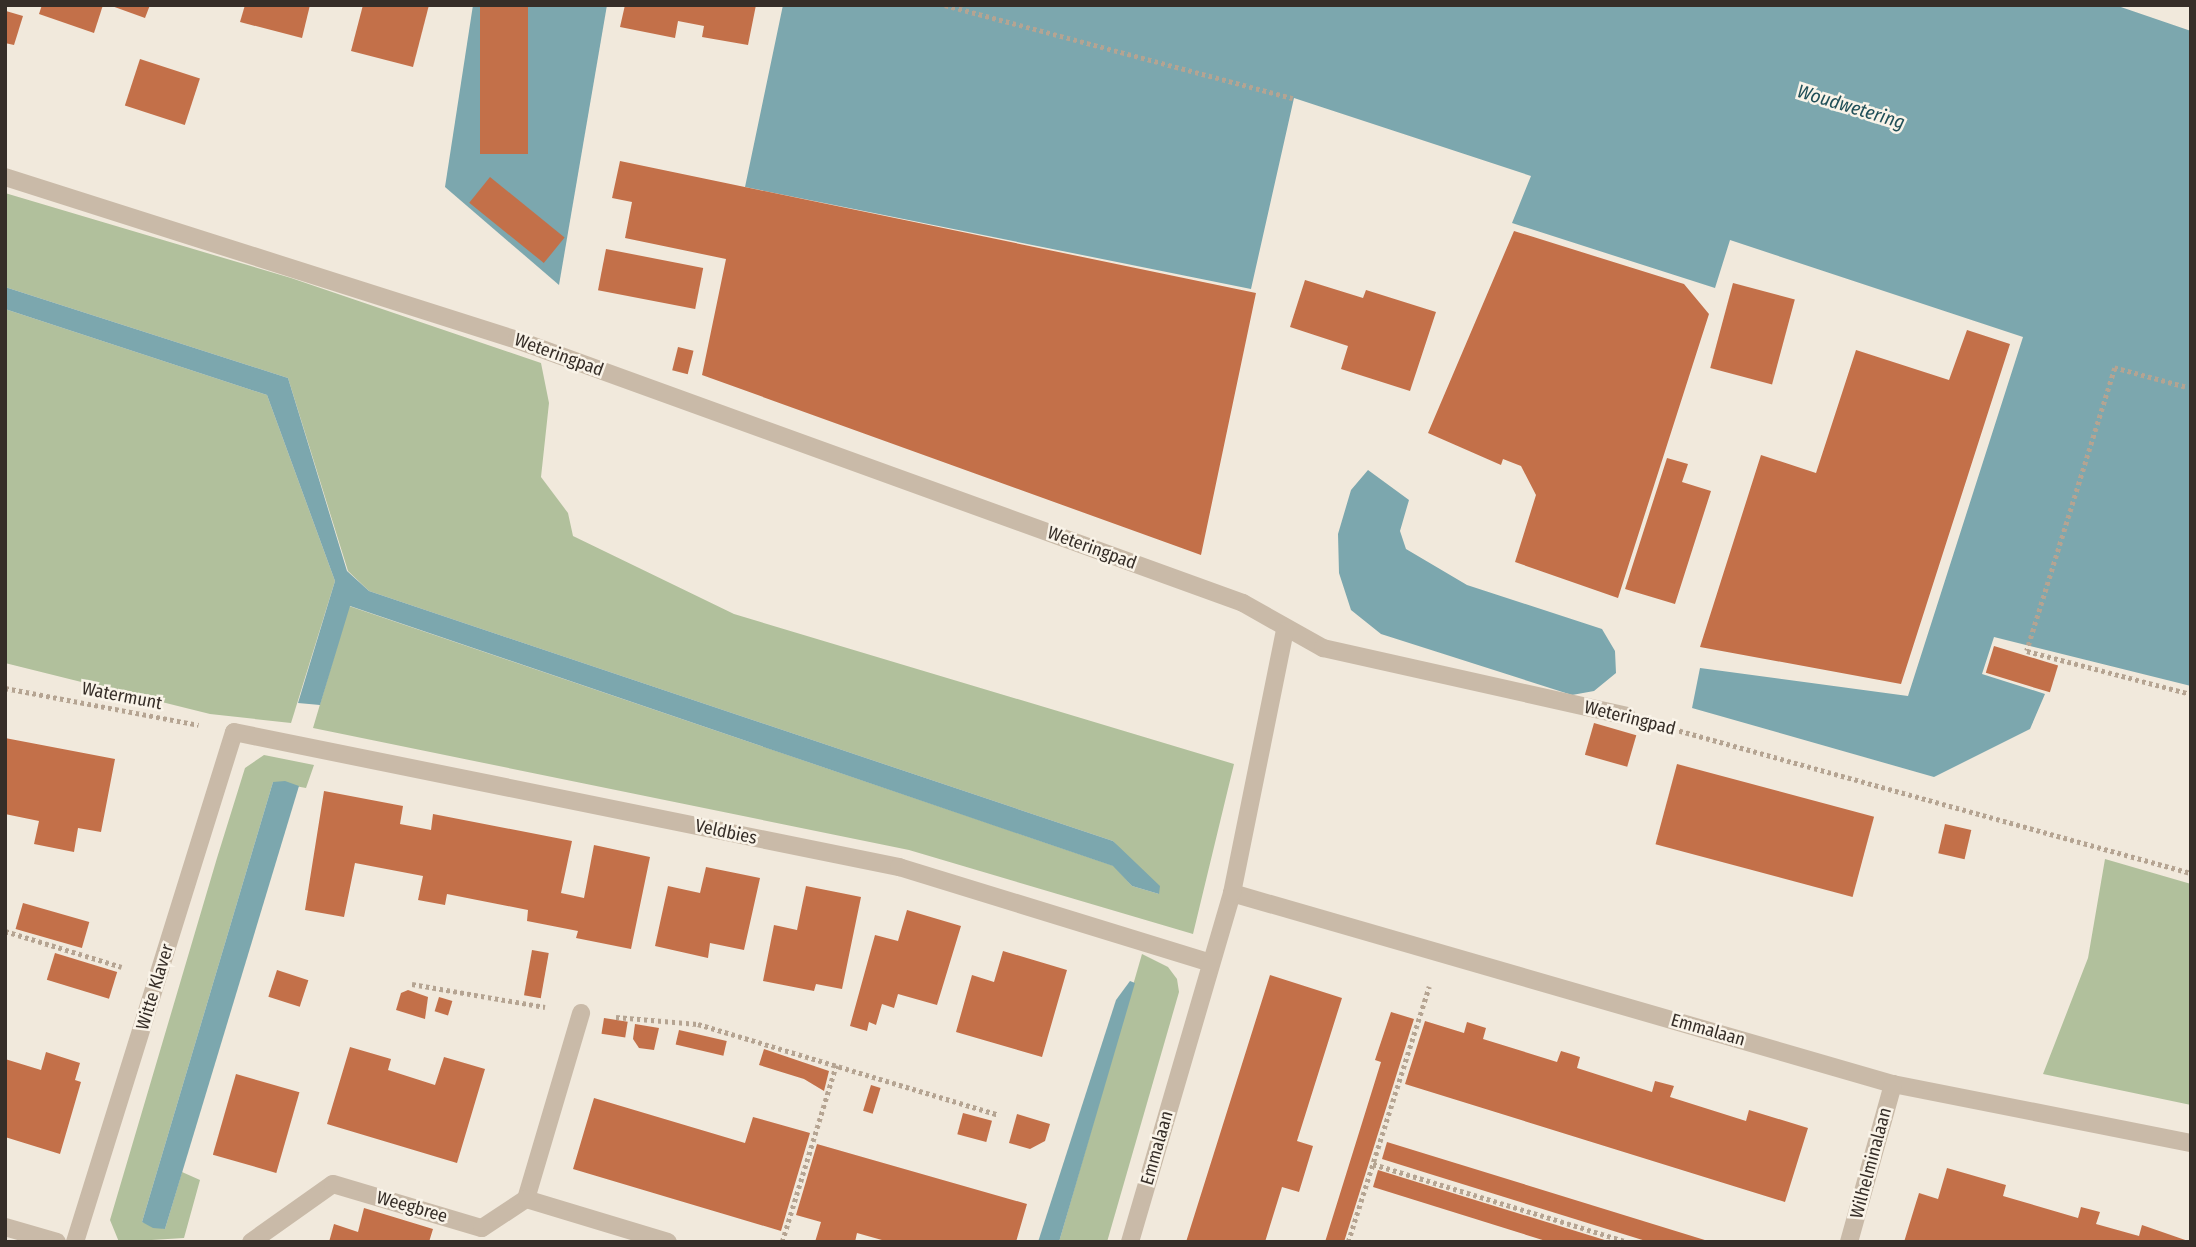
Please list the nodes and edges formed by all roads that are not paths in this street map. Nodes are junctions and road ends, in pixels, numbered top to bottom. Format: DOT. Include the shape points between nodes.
graph roads {
  1 [pos="5,177"];
  2 [pos="1286,631"];
  3 [pos="1626,716"];
  4 [pos="234,732"];
  5 [pos="1232,893"];
  6 [pos="1211,963"];
  7 [pos="581,1013"];
  8 [pos="1893,1084"];
  9 [pos="2191,1143"];
  10 [pos="526,1199"];
  11 [pos="5,1227"];
  12 [pos="57,1242"];
  13 [pos="75,1242"];
  14 [pos="251,1242"];
  15 [pos="668,1242"];
  16 [pos="1130,1242"];
  17 [pos="1849,1242"];
  1 -- 2 [label="street, Weteringpad" via="517,340 1243,603"];
  2 -- 3 [label="street, Weteringpad" via="1322,648"];
  2 -- 5 [label="street, Emmalaan"];
  4 -- 6 [label="street, Veldbies" via="900,867"];
  4 -- 13 [label="street, Witte Klaver"];
  5 -- 6 [label="street, Emmalaan"];
  5 -- 8 [label="street, Emmalaan"];
  6 -- 16 [label="street, Emmalaan"];
  7 -- 10 [label="street"];
  8 -- 9 [label="street, Emmalaan"];
  8 -- 17 [label="street, Wilhelminalaan"];
  10 -- 14 [label="street, Weegbree" via="482,1228 332,1184"];
  10 -- 15 [label="street"];
  11 -- 12 [label="street"];
}
